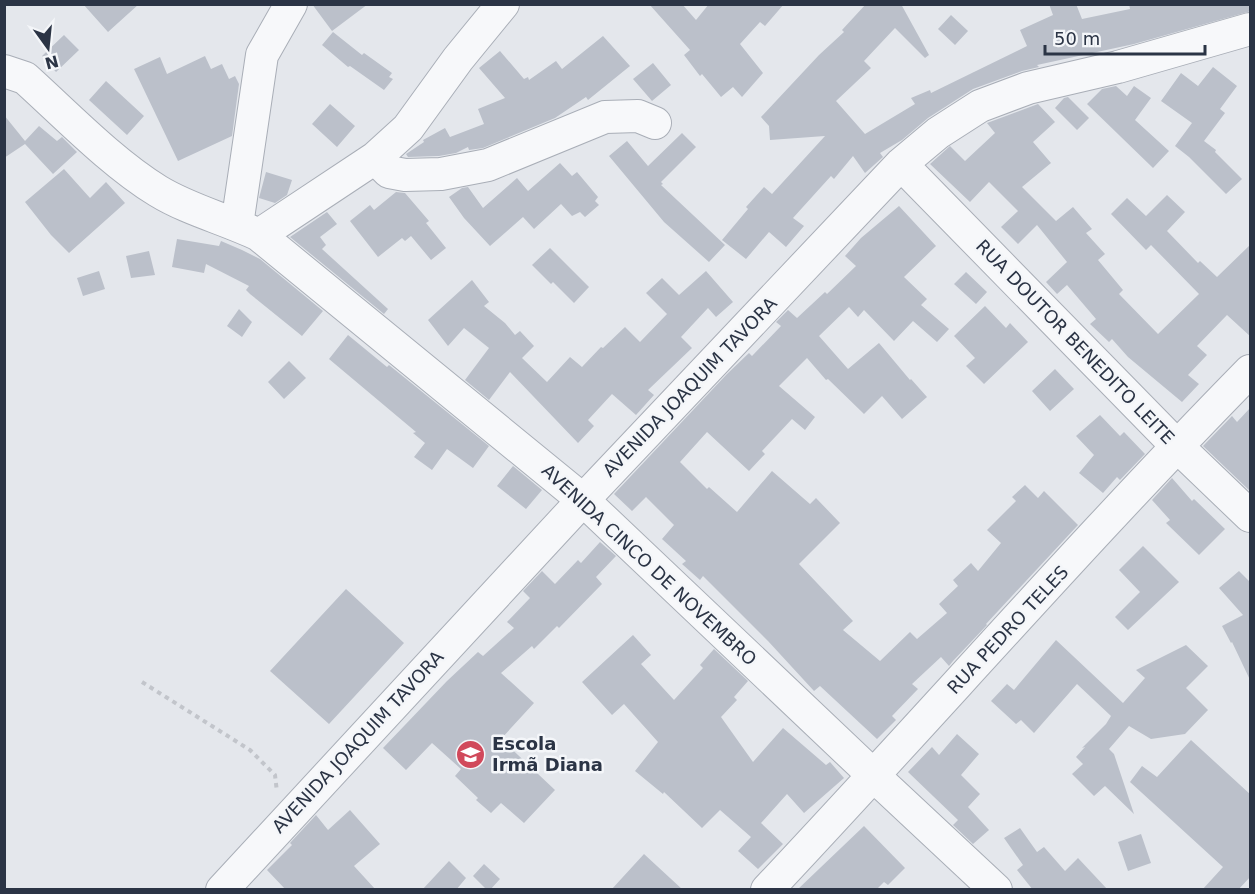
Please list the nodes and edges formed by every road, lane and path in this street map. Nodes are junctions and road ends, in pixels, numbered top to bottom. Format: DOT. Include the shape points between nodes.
graph roads {
  1 [pos="291,4"];
  2 [pos="503,4"];
  3 [pos="1251,29"];
  4 [pos="4,71"];
  5 [pos="655,123"];
  6 [pos="375,158"];
  7 [pos="901,164"];
  8 [pos="248,230"];
  9 [pos="1251,371"];
  10 [pos="1177,446"];
  11 [pos="583,500"];
  12 [pos="1251,516"];
  13 [pos="142,682"];
  14 [pos="874,776"];
  15 [pos="282,825"];
  16 [pos="222,890"];
  17 [pos="767,890"];
  18 [pos="996,890"];
  1 -- 8 [label="street" via="262,55"];
  2 -- 6 [label="street" via="408,128"];
  3 -- 7 [label="street, AVENIDA JOAQUIM TAVORA" via="1028,88 990,102 938,133"];
  4 -- 8 [label="street, AVENIDA CINCO DE NOVEMBRO" via="25,78 158,191"];
  5 -- 6 [label="street" via="638,116 605,117 488,165 441,174 405,175 389,171"];
  6 -- 8 [label="street"];
  7 -- 10 [label="street, RUA DOUTOR BENEDITO LEITE"];
  7 -- 11 [label="street, AVENIDA JOAQUIM TAVORA"];
  8 -- 11 [label="street, AVENIDA CINCO DE NOVEMBRO"];
  9 -- 10 [label="street, RUA PEDRO TELES"];
  10 -- 12 [label="street, RUA DOUTOR BENEDITO LEITE"];
  10 -- 14 [label="street, RUA PEDRO TELES"];
  11 -- 14 [label="street, AVENIDA CINCO DE NOVEMBRO"];
  11 -- 15 [label="street, AVENIDA JOAQUIM TAVORA"];
  13 -- 15 [label="path" via="250,750 275,775"];
  14 -- 17 [label="street, RUA PEDRO TELES"];
  14 -- 18 [label="street, AVENIDA CINCO DE NOVEMBRO"];
  15 -- 16 [label="street, AVENIDA JOAQUIM TAVORA"];
}
